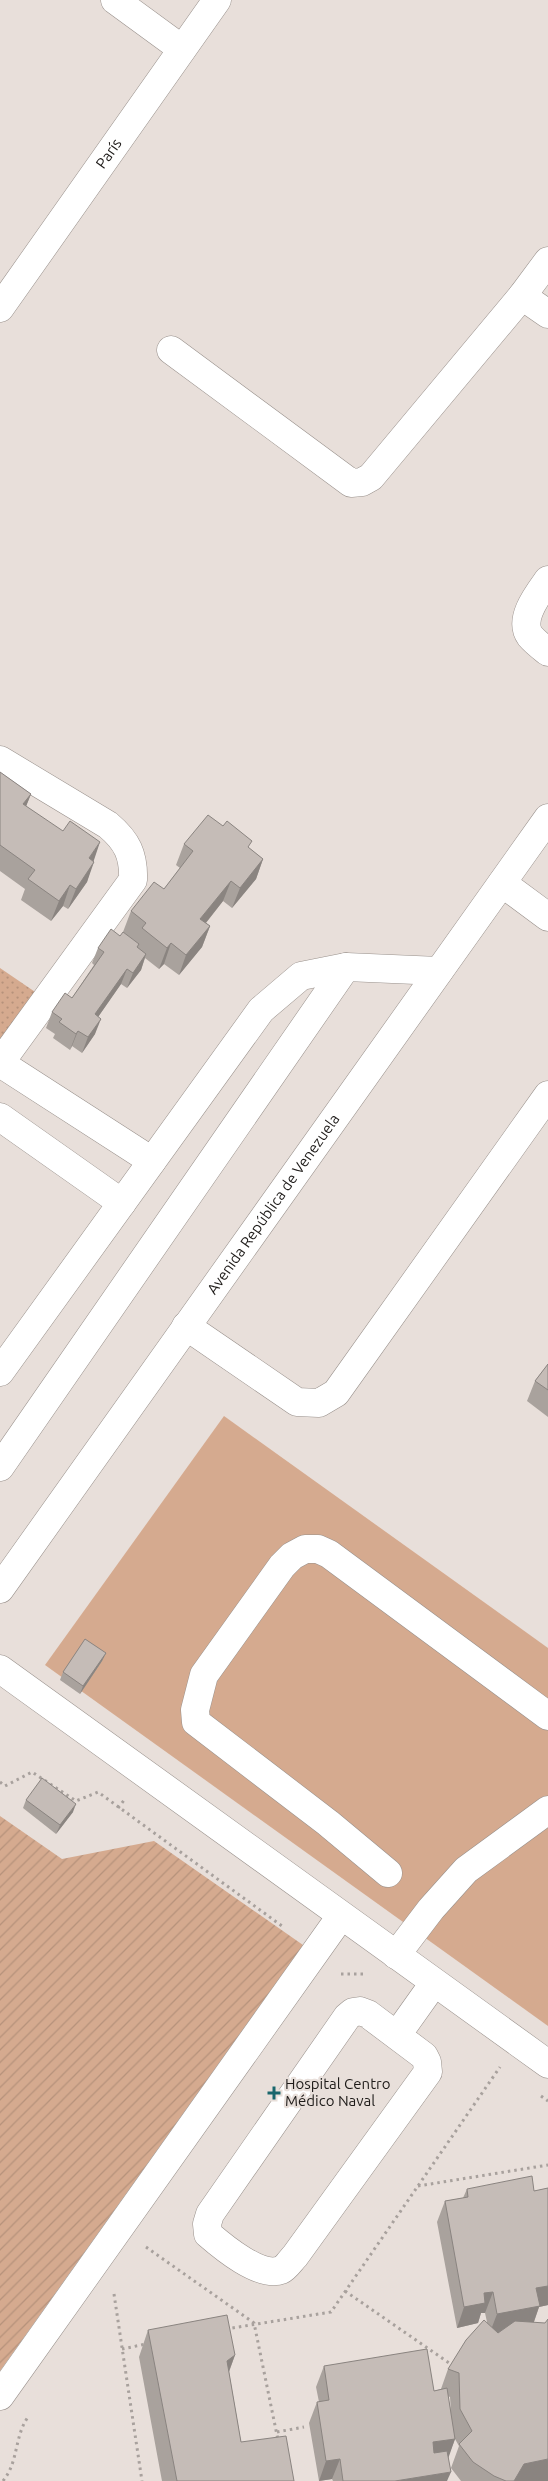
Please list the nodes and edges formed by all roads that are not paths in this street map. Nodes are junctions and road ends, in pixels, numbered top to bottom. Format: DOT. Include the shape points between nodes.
graph roads {
  1 [pos="115,0"];
  2 [pos="217,0"];
  3 [pos="182,49"];
  4 [pos="548,261"];
  5 [pos="522,296"];
  6 [pos="0,308"];
  7 [pos="548,314"];
  8 [pos="171,350"];
  9 [pos="548,580"];
  10 [pos="548,652"];
  11 [pos="0,760"];
  12 [pos="548,818"];
  13 [pos="502,883"];
  14 [pos="548,917"];
  15 [pos="346,967"];
  16 [pos="439,971"];
  17 [pos="0,1063"];
  18 [pos="548,1095"];
  19 [pos="0,1117"];
  20 [pos="152,1161"];
  21 [pos="122,1203"];
  22 [pos="186,1326"];
  23 [pos="0,1372"];
  24 [pos="0,1467"];
  25 [pos="0,1590"];
  26 [pos="0,1669"];
  27 [pos="548,1716"];
  28 [pos="548,1810"];
  29 [pos="388,1873"];
  30 [pos="341,1916"];
  31 [pos="396,1956"];
  32 [pos="434,1983"];
  33 [pos="397,2035"];
  34 [pos="548,2064"];
  35 [pos="0,2396"];
  1 -- 3 [label="main road"];
  2 -- 3 [label="main road, París"];
  3 -- 6 [label="main road, París"];
  4 -- 5 [label="main road"];
  5 -- 7 [label="main road"];
  5 -- 8 [label="main road" via="370,477 362,482 351,483"];
  9 -- 10 [label="main road" via="526,619 530,636"];
  11 -- 17 [label="main road" via="108,825 130,849 134,864 133,880"];
  12 -- 13 [label="main road, Avenida República de Venezuela"];
  13 -- 14 [label="main road"];
  13 -- 16 [label="main road, Avenida República de Venezuela"];
  15 -- 16 [label="main road"];
  15 -- 20 [label="main road" via="301,976 260,1010"];
  15 -- 24 [label="main road"];
  16 -- 22 [label="main road, Avenida República de Venezuela"];
  17 -- 20 [label="main road"];
  18 -- 22 [label="main road" via="336,1393 319,1403 297,1402"];
  19 -- 21 [label="main road"];
  20 -- 21 [label="main road"];
  21 -- 23 [label="main road"];
  22 -- 25 [label="main road, Avenida República de Venezuela"];
  26 -- 30 [label="main road"];
  27 -- 29 [label="main road" via="329,1554 318,1549 305,1549 292,1556 204,1675 196,1703 196,1722"];
  28 -- 31 [label="main road" via="466,1870 431,1908"];
  30 -- 31 [label="main road"];
  30 -- 35 [label="main road"];
  31 -- 32 [label="main road"];
  32 -- 33 [label="main road"];
  32 -- 34 [label="main road"];
  33 -- 33 [label="main road" via="368,2014 353,2012 346,2017 210,2214 208,2234 258,2269 269,2272 282,2269 295,2256 428,2072 424,2056"];
}
